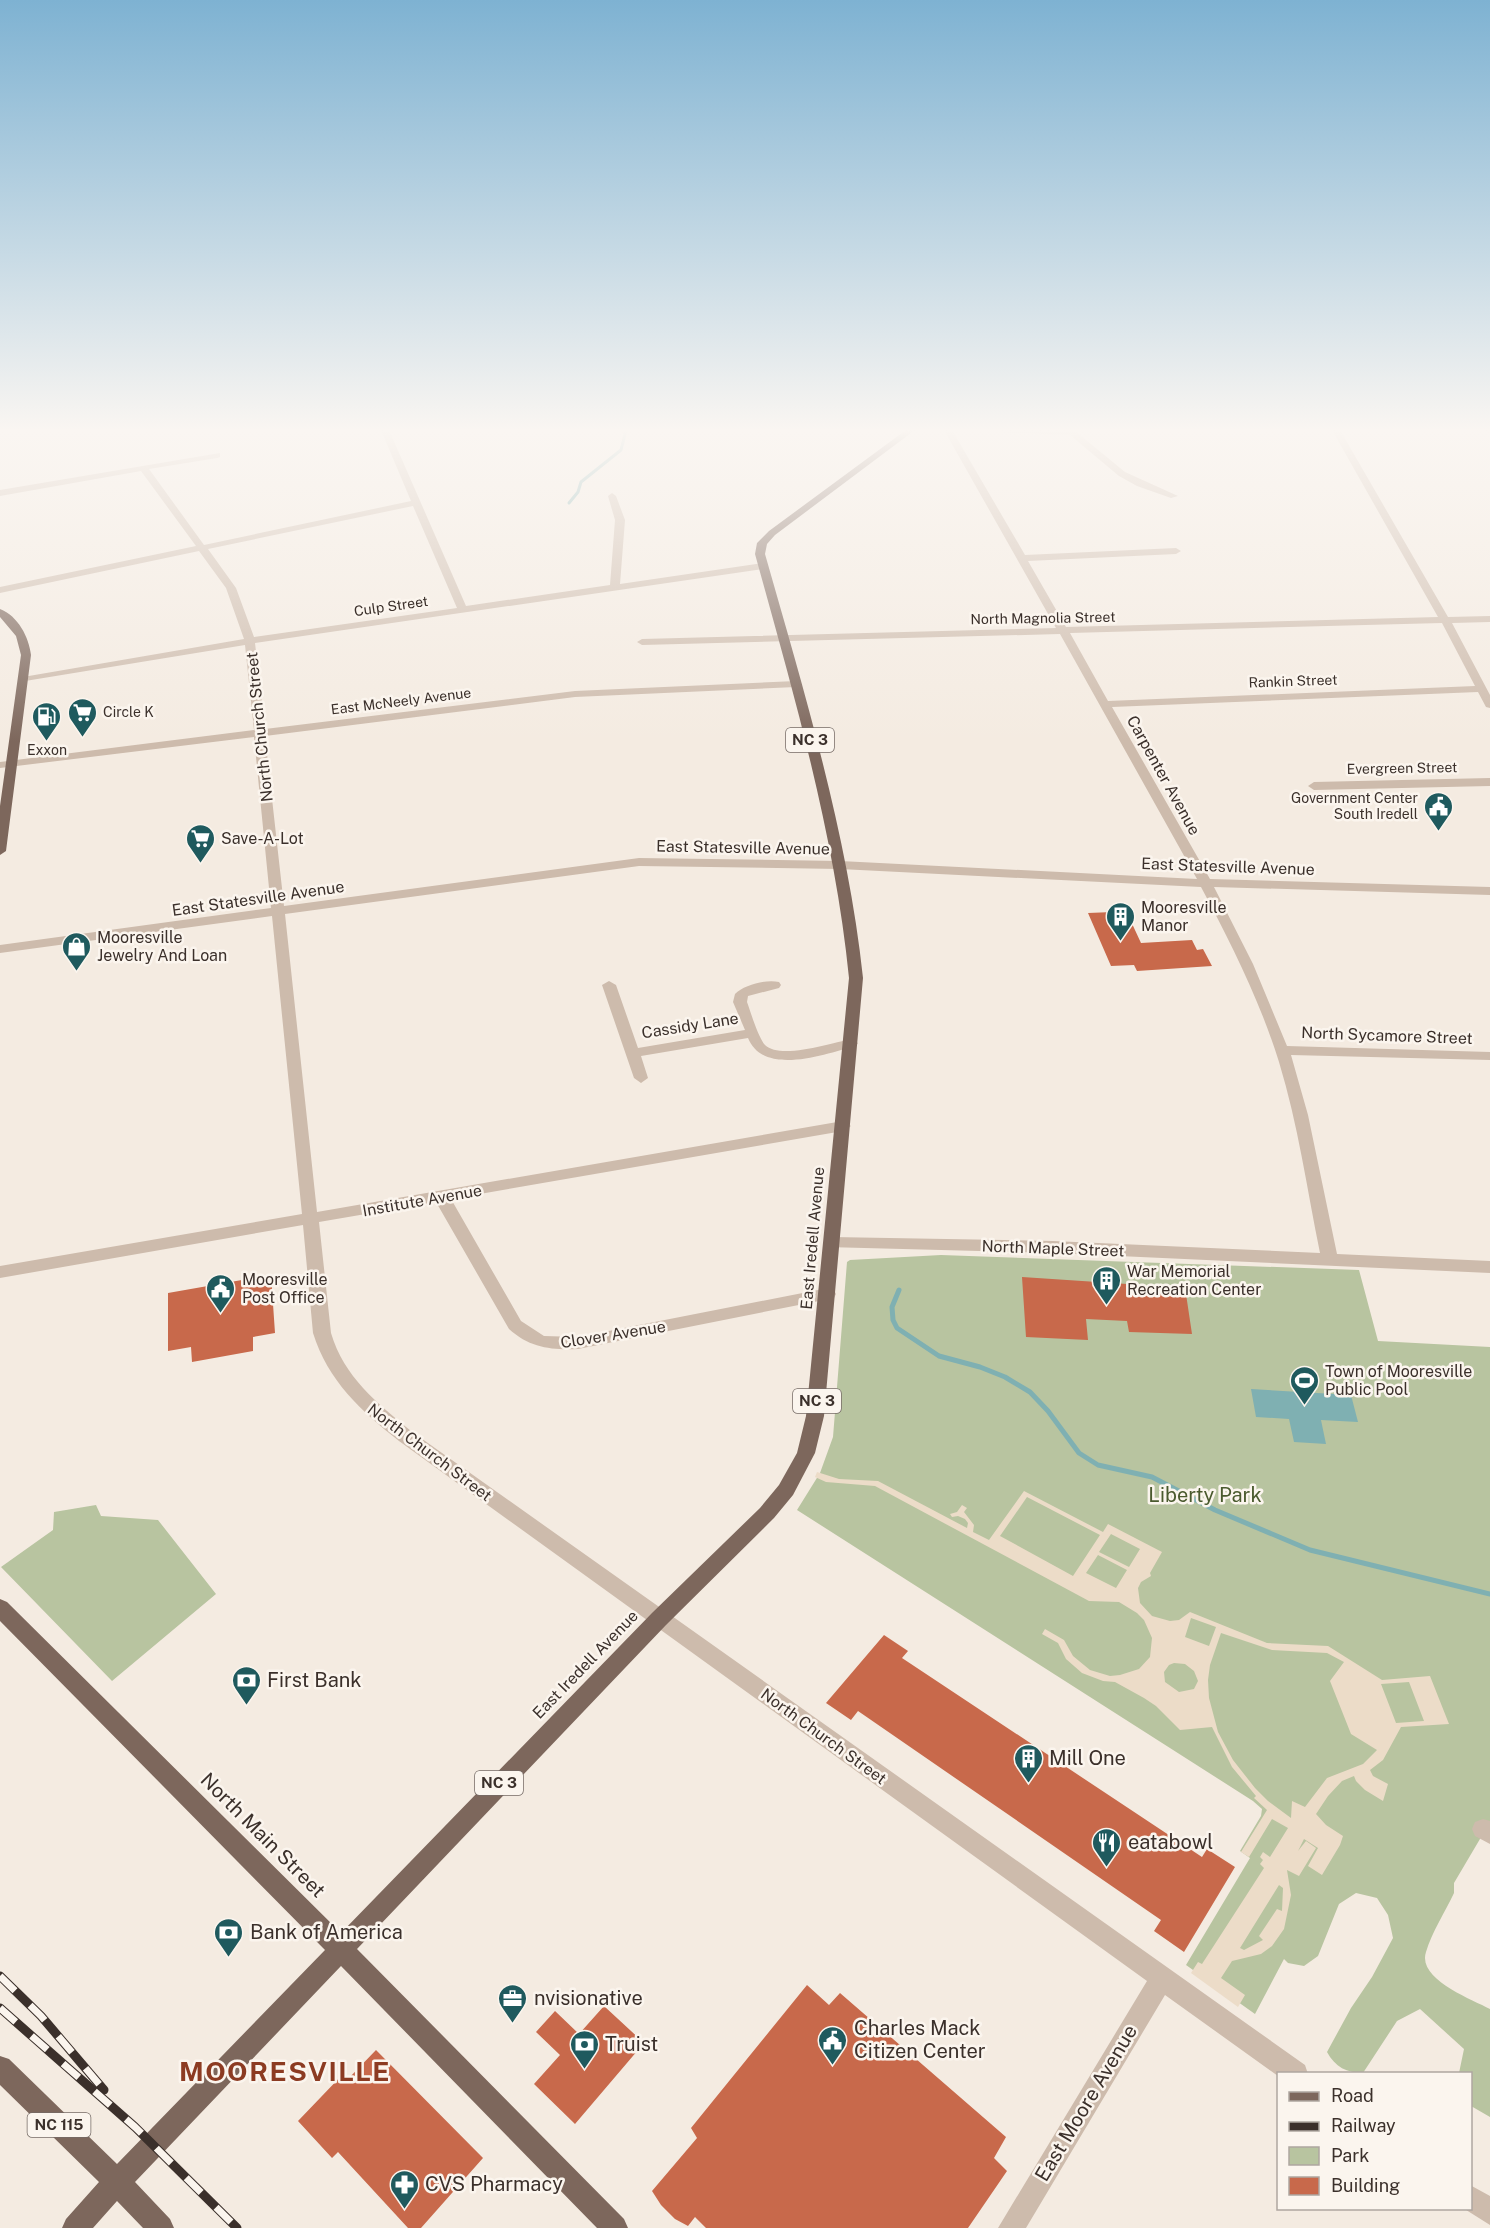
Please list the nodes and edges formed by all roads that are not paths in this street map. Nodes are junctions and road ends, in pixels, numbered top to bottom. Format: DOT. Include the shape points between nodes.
graph roads {
  1 [pos="193,534"];
  2 [pos="266,534"];
  3 [pos="429,534"];
  4 [pos="619,534"];
  5 [pos="771,534"];
  6 [pos="1008,534"];
  7 [pos="1395,534"];
  8 [pos="203,547"];
  9 [pos="1176,551"];
  10 [pos="1022,558"];
  11 [pos="763,566"];
  12 [pos="615,587"];
  13 [pos="0,590"];
  14 [pos="462,609"];
  15 [pos="0,612"];
  16 [pos="1490,619"];
  17 [pos="1445,621"];
  18 [pos="1064,631"];
  19 [pos="783,638"];
  20 [pos="250,641"];
  21 [pos="642,642"];
  22 [pos="23,680"];
  23 [pos="796,684"];
  24 [pos="1482,689"];
  25 [pos="1105,704"];
  26 [pos="1490,705"];
  27 [pos="261,733"];
  28 [pos="6,764"];
  29 [pos="1490,782"];
  30 [pos="1314,786"];
  31 [pos="0,850"];
  32 [pos="840,865"];
  33 [pos="1206,883"];
  34 [pos="1490,891"];
  35 [pos="278,912"];
  36 [pos="0,949"];
  37 [pos="609,985"];
  38 [pos="774,986"];
  39 [pos="753,1033"];
  40 [pos="851,1043"];
  41 [pos="1282,1050"];
  42 [pos="632,1053"];
  43 [pos="1490,1056"];
  44 [pos="641,1077"];
  45 [pos="843,1126"];
  46 [pos="441,1196"];
  47 [pos="309,1219"];
  48 [pos="832,1243"];
  49 [pos="1330,1260"];
  50 [pos="1490,1267"];
  51 [pos="0,1272"];
  52 [pos="828,1294"];
  53 [pos="0,1608"];
  54 [pos="659,1619"];
  55 [pos="340,1948"];
  56 [pos="1162,1978"];
  57 [pos="0,2068"];
  58 [pos="1295,2072"];
  59 [pos="117,2182"];
  60 [pos="1472,2199"];
  61 [pos="1490,2212"];
  62 [pos="75,2228"];
  63 [pos="161,2228"];
  64 [pos="615,2228"];
  65 [pos="1011,2228"];
  1 -- 8 [label="street, North Church Street"];
  2 -- 8 [label="street"];
  3 -- 14 [label="street"];
  4 -- 12 [label="street"];
  5 -- 11 [label="main road, East Iredell Avenue / NC 3" via="762,543 759,554"];
  6 -- 10 [label="street, Carpenter Avenue"];
  7 -- 17 [label="street"];
  8 -- 13 [label="street"];
  8 -- 20 [label="street, North Church Street" via="231,588"];
  9 -- 10 [label="street"];
  10 -- 18 [label="street, Carpenter Avenue"];
  11 -- 12 [label="street, Culp Street"];
  11 -- 19 [label="main road, East Iredell Avenue / NC 3"];
  12 -- 14 [label="street, Culp Street"];
  14 -- 20 [label="street, Culp Street"];
  15 -- 22 [label="main road" via="25,639"];
  16 -- 17 [label="street, North Magnolia Street"];
  17 -- 18 [label="street, North Magnolia Street"];
  17 -- 24 [label="street"];
  18 -- 19 [label="street, North Magnolia Street"];
  18 -- 25 [label="street, Carpenter Avenue"];
  19 -- 21 [label="street, North Magnolia Street"];
  19 -- 23 [label="main road, East Iredell Avenue / NC 3"];
  20 -- 22 [label="street, Culp Street"];
  20 -- 27 [label="street, North Church Street"];
  22 -- 28 [label="main road"];
  23 -- 27 [label="street, East McNeely Avenue" via="575,694"];
  23 -- 32 [label="main road, East Iredell Avenue / NC 3"];
  24 -- 25 [label="street, Rankin Street"];
  24 -- 26 [label="street"];
  25 -- 33 [label="street, Carpenter Avenue"];
  27 -- 28 [label="street, East McNeely Avenue"];
  27 -- 35 [label="street, North Church Street"];
  28 -- 31 [label="main road"];
  29 -- 30 [label="street, Evergreen Street"];
  32 -- 33 [label="street, East Statesville Avenue"];
  32 -- 35 [label="street, East Statesville Avenue" via="639,862"];
  32 -- 40 [label="main road, East Iredell Avenue / NC 3" via="856,978"];
  33 -- 34 [label="street, East Statesville Avenue"];
  33 -- 41 [label="street, Carpenter Avenue" via="1253,978"];
  35 -- 36 [label="street, East Statesville Avenue"];
  35 -- 47 [label="street, North Church Street"];
  37 -- 42 [label="street"];
  38 -- 39 [label="street" via="742,994 740,1002"];
  39 -- 40 [label="street" via="759,1047 772,1055 791,1056"];
  39 -- 42 [label="street, Cassidy Lane"];
  40 -- 45 [label="main road, East Iredell Avenue / NC 3"];
  41 -- 43 [label="street, North Sycamore Street"];
  41 -- 49 [label="street, Carpenter Avenue" via="1294,1086"];
  42 -- 44 [label="street"];
  45 -- 46 [label="street, Institute Avenue"];
  45 -- 48 [label="main road, East Iredell Avenue / NC 3"];
  46 -- 47 [label="street, Institute Avenue"];
  46 -- 52 [label="street, Clover Avenue" via="515,1325 527,1338 546,1344 578,1343"];
  47 -- 51 [label="street, Institute Avenue"];
  47 -- 54 [label="street, North Church Street" via="324,1345 353,1392 405,1436"];
  48 -- 49 [label="street, North Maple Street" via="1053,1247"];
  48 -- 52 [label="main road, East Iredell Avenue / NC 3"];
  49 -- 50 [label="street, North Maple Street"];
  52 -- 54 [label="main road, East Iredell Avenue / NC 3" via="815,1416 806,1453 786,1490 767,1513"];
  53 -- 55 [label="main road, North Main Street"];
  54 -- 55 [label="main road, East Iredell Avenue / NC 3"];
  54 -- 56 [label="street, North Church Street"];
  55 -- 59 [label="main road, NC 3"];
  55 -- 64 [label="main road, North Main Street"];
  56 -- 58 [label="street, North Church Street"];
  56 -- 65 [label="street, East Moore Avenue"];
  57 -- 59 [label="main road, NC 115"];
  59 -- 62 [label="main road, NC 3"];
  59 -- 63 [label="main road, NC 115"];
  60 -- 61 [label="street"];
}
